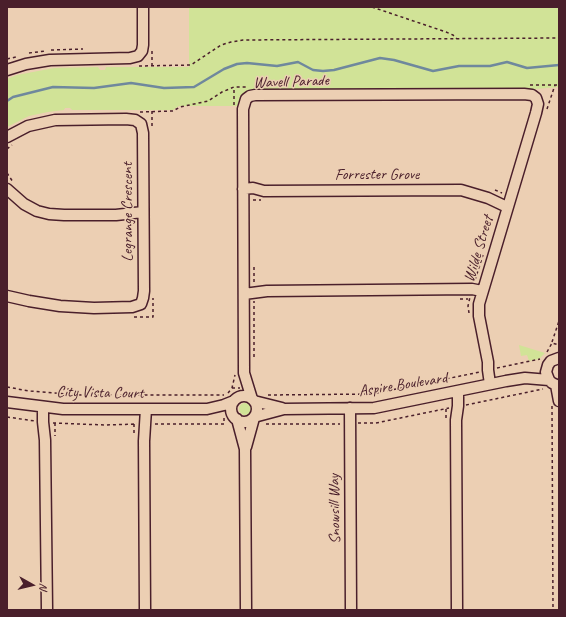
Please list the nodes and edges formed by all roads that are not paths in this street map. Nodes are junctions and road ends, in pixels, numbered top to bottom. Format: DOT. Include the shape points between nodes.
graph roads {
  1 [pos="143,7"];
  2 [pos="7,70"];
  3 [pos="7,137"];
  4 [pos="526,147"];
  5 [pos="10,186"];
  6 [pos="243,192"];
  7 [pos="508,204"];
  8 [pos="144,215"];
  9 [pos="244,292"];
  10 [pos="481,295"];
  11 [pos="7,296"];
  12 [pos="556,346"];
  13 [pos="554,360"];
  14 [pos="244,373"];
  15 [pos="525,378"];
  16 [pos="493,384"];
  17 [pos="556,389"];
  18 [pos="454,392"];
  19 [pos="235,400"];
  20 [pos="253,400"];
  21 [pos="7,402"];
  22 [pos="47,407"];
  23 [pos="350,408"];
  24 [pos="143,409"];
  25 [pos="207,409"];
  26 [pos="284,409"];
  27 [pos="254,417"];
  28 [pos="236,419"];
  29 [pos="245,449"];
  30 [pos="47,610"];
  31 [pos="145,610"];
  32 [pos="246,610"];
  33 [pos="351,610"];
  34 [pos="456,610"];
  1 -- 2 [label="street" via="143,45 138,56 50,60"];
  3 -- 8 [label="street, Legrange Crescent" via="36,124 64,119 135,120 141,124 143,133"];
  4 -- 6 [label="street, Wavell Parade" via="538,104 536,98 529,94 255,95 248,98 243,105"];
  4 -- 7 [label="street, Wilde Street"];
  5 -- 8 [label="street" via="24,204 44,213 135,218"];
  6 -- 7 [label="street, Forrester Grove" via="253,188 264,191 457,190"];
  6 -- 9 [label="street, Wavell Parade"];
  7 -- 10 [label="street, Wilde Street"];
  8 -- 11 [label="street, Legrange Crescent" via="144,295 138,306 60,306"];
  9 -- 10 [label="street" via="254,289 472,289"];
  9 -- 14 [label="street, Wavell Parade"];
  10 -- 16 [label="street, Wilde Street" via="478,311"];
  12 -- 13 [label="street"];
  13 -- 15 [label="street, Aspire Boulevard"];
  13 -- 17 [label="street" via="546,372"];
  14 -- 19 [label="street, Wavell Parade"];
  14 -- 20 [label="street, Wavell Parade"];
  15 -- 16 [label="street, Aspire Boulevard"];
  15 -- 17 [label="street, Aspire Boulevard"];
  16 -- 18 [label="street, Aspire Boulevard"];
  18 -- 23 [label="street, Aspire Boulevard" via="374,408"];
  18 -- 34 [label="street"];
  19 -- 20 [label="street" via="244,396"];
  19 -- 25 [label="street" via="224,406"];
  19 -- 28 [label="street" via="232,411"];
  20 -- 26 [label="street, Aspire Boulevard"];
  20 -- 27 [label="street" via="257,409"];
  21 -- 22 [label="street, City Vista Court"];
  22 -- 24 [label="street, City Vista Court" via="81,410"];
  22 -- 30 [label="street" via="43,422 46,440"];
  23 -- 26 [label="street, Aspire Boulevard"];
  23 -- 33 [label="street, Snowsill Way"];
  24 -- 25 [label="street, City Vista Court"];
  24 -- 31 [label="street"];
  25 -- 28 [label="street"];
  26 -- 27 [label="street, Aspire Boulevard"];
  27 -- 28 [label="street" via="244,422"];
  27 -- 29 [label="street"];
  28 -- 29 [label="street"];
  29 -- 32 [label="street"];
}
